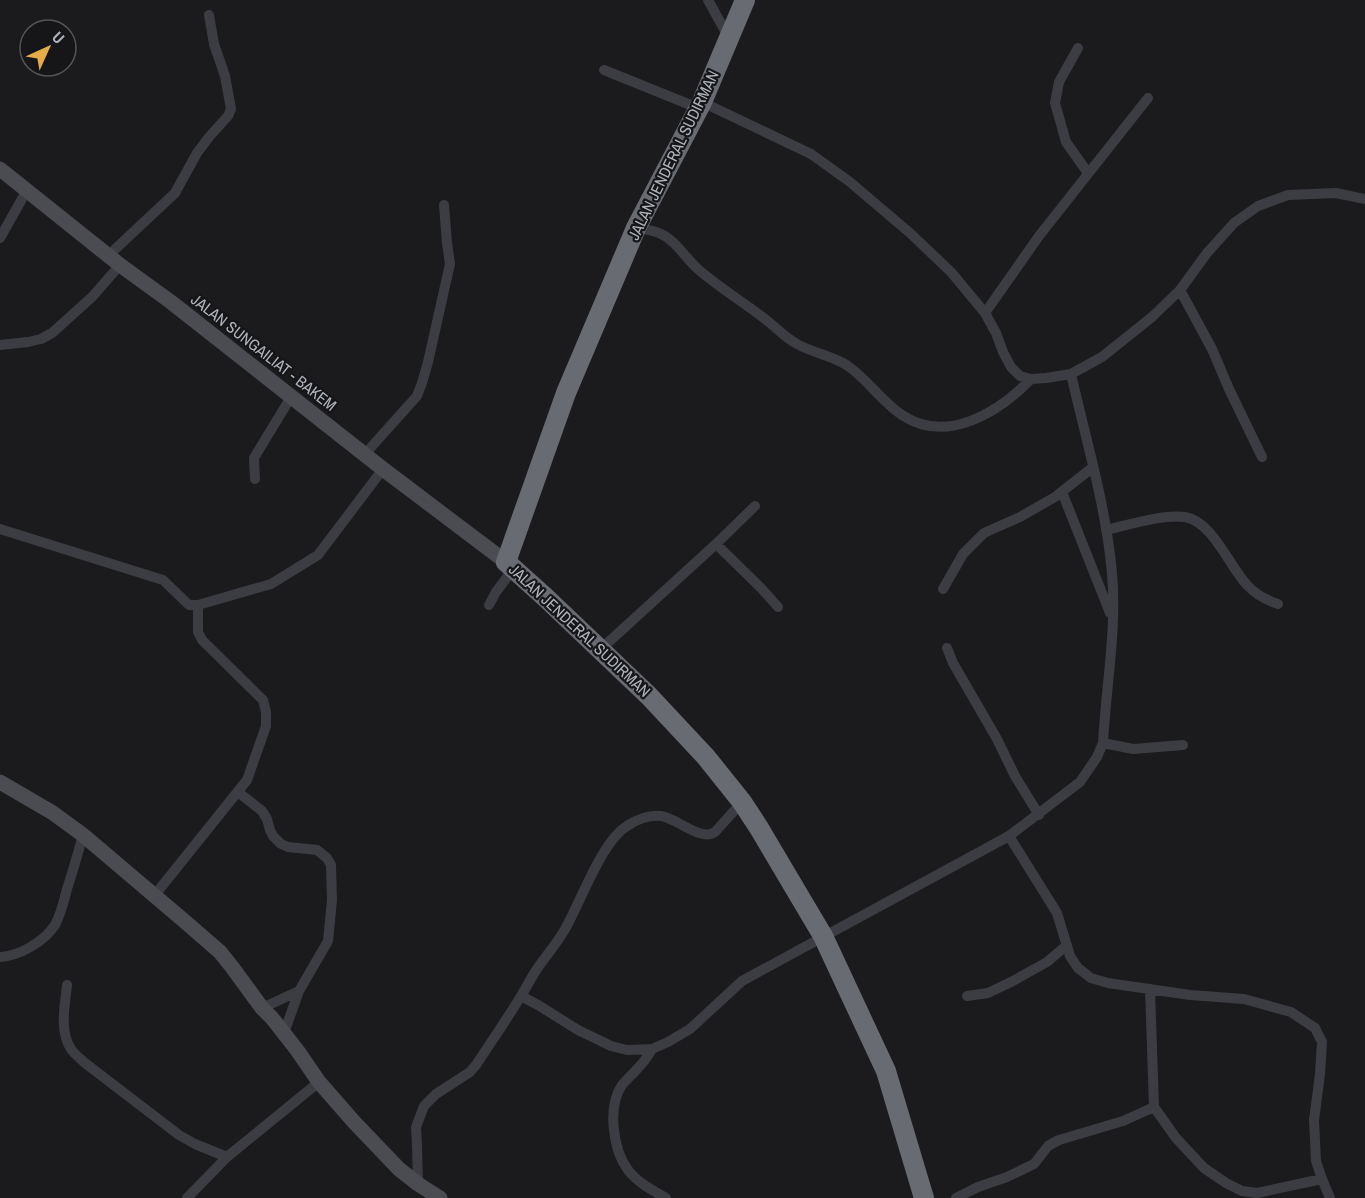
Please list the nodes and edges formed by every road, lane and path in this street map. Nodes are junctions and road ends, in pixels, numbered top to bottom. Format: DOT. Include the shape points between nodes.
graph roads {
  1 [pos="708,0"];
  2 [pos="745,0"];
  3 [pos="209,15"];
  4 [pos="729,38"];
  5 [pos="1078,48"];
  6 [pos="604,70"];
  7 [pos="1148,98"];
  8 [pos="700,105"];
  9 [pos="0,169"];
  10 [pos="1088,173"];
  11 [pos="27,190"];
  12 [pos="1365,199"];
  13 [pos="444,205"];
  14 [pos="636,228"];
  15 [pos="0,238"];
  16 [pos="115,260"];
  17 [pos="1180,290"];
  18 [pos="985,313"];
  19 [pos="0,345"];
  20 [pos="1071,374"];
  21 [pos="1031,379"];
  22 [pos="291,397"];
  23 [pos="365,454"];
  24 [pos="1262,458"];
  25 [pos="1092,468"];
  26 [pos="383,469"];
  27 [pos="255,479"];
  28 [pos="1062,492"];
  29 [pos="755,506"];
  30 [pos="0,529"];
  31 [pos="1106,530"];
  32 [pos="716,544"];
  33 [pos="510,565"];
  34 [pos="943,589"];
  35 [pos="1278,604"];
  36 [pos="198,605"];
  37 [pos="489,605"];
  38 [pos="778,607"];
  39 [pos="1113,621"];
  40 [pos="947,648"];
  41 [pos="601,649"];
  42 [pos="1103,743"];
  43 [pos="1184,745"];
  44 [pos="0,782"];
  45 [pos="238,792"];
  46 [pos="742,802"];
  47 [pos="1039,815"];
  48 [pos="83,835"];
  49 [pos="1010,836"];
  50 [pos="154,896"];
  51 [pos="823,936"];
  52 [pos="1067,945"];
  53 [pos="0,957"];
  54 [pos="67,985"];
  55 [pos="1150,989"];
  56 [pos="299,991"];
  57 [pos="521,996"];
  58 [pos="968,996"];
  59 [pos="262,1008"];
  60 [pos="284,1034"];
  61 [pos="652,1049"];
  62 [pos="319,1082"];
  63 [pos="1154,1107"];
  64 [pos="227,1157"];
  65 [pos="1322,1179"];
  66 [pos="418,1184"];
  67 [pos="188,1198"];
  68 [pos="440,1198"];
  69 [pos="666,1198"];
  70 [pos="924,1198"];
  71 [pos="956,1198"];
  72 [pos="1330,1198"];
  1 -- 4 [label="street"];
  2 -- 4 [label="highway, JALAN JENDERAL SUDIRMAN"];
  3 -- 16 [label="street" via="231,109 197,153 175,193"];
  4 -- 8 [label="highway, JALAN JENDERAL SUDIRMAN"];
  5 -- 10 [label="street" via="1059,82 1055,103 1066,142"];
  6 -- 8 [label="street"];
  7 -- 10 [label="street"];
  8 -- 14 [label="highway, JALAN JENDERAL SUDIRMAN"];
  8 -- 18 [label="street" via="811,154 910,232"];
  9 -- 11 [label="street, JALAN SUNGAILIAT - BAKEM"];
  10 -- 18 [label="street"];
  11 -- 15 [label="street"];
  11 -- 16 [label="street, JALAN SUNGAILIAT - BAKEM"];
  12 -- 17 [label="street" via="1336,193 1288,195 1258,206 1234,223"];
  13 -- 23 [label="street" via="450,264 422,383 417,396"];
  14 -- 21 [label="street" via="669,239 696,268 798,345 847,365 902,416 920,424 946,428 968,423 1010,399"];
  14 -- 33 [label="highway, JALAN JENDERAL SUDIRMAN" via="566,393"];
  16 -- 19 [label="street" via="92,297 52,333 41,339"];
  16 -- 22 [label="street, JALAN SUNGAILIAT - BAKEM"];
  17 -- 20 [label="street" via="1102,357"];
  17 -- 24 [label="street"];
  18 -- 21 [label="street" via="1011,367 1020,376"];
  20 -- 21 [label="street"];
  20 -- 25 [label="street"];
  22 -- 23 [label="street, JALAN SUNGAILIAT - BAKEM"];
  22 -- 27 [label="street" via="254,458"];
  23 -- 26 [label="street, JALAN SUNGAILIAT - BAKEM"];
  25 -- 28 [label="street"];
  25 -- 31 [label="street"];
  26 -- 33 [label="street, JALAN SUNGAILIAT - BAKEM"];
  26 -- 36 [label="street" via="318,555 271,584"];
  28 -- 34 [label="street" via="1020,518 984,533 963,554"];
  28 -- 39 [label="street"];
  29 -- 32 [label="street"];
  30 -- 36 [label="street" via="163,580 189,605"];
  31 -- 35 [label="street" via="1161,518 1185,517 1197,522 1246,584"];
  31 -- 39 [label="street"];
  32 -- 38 [label="street"];
  32 -- 41 [label="street"];
  33 -- 37 [label="street"];
  33 -- 41 [label="highway, JALAN JENDERAL SUDIRMAN"];
  36 -- 45 [label="street" via="198,633 202,640 263,700 266,712 266,726 247,780"];
  39 -- 42 [label="street"];
  40 -- 47 [label="street"];
  41 -- 46 [label="highway, JALAN JENDERAL SUDIRMAN" via="650,696"];
  42 -- 43 [label="street" via="1133,749"];
  42 -- 47 [label="street" via="1080,782"];
  44 -- 48 [label="street"];
  45 -- 50 [label="street"];
  45 -- 56 [label="street" via="262,812 281,844 317,850 331,865 328,941"];
  46 -- 51 [label="highway, JALAN JENDERAL SUDIRMAN"];
  46 -- 57 [label="street" via="707,836 662,816 625,827 603,854 564,932"];
  47 -- 49 [label="street"];
  48 -- 50 [label="street"];
  48 -- 53 [label="street" via="55,925 27,949"];
  49 -- 51 [label="street"];
  49 -- 52 [label="street" via="1057,913"];
  50 -- 59 [label="street" via="220,952"];
  51 -- 61 [label="street" via="742,981 690,1029"];
  51 -- 70 [label="highway, JALAN JENDERAL SUDIRMAN" via="886,1071"];
  52 -- 55 [label="street" via="1078,968 1091,978"];
  52 -- 58 [label="street" via="1047,962 1013,981 988,993"];
  54 -- 64 [label="street" via="65,1036 71,1049 179,1135"];
  55 -- 63 [label="street"];
  55 -- 65 [label="street" via="1244,999 1291,1012 1314,1028 1322,1042 1314,1120 1316,1161"];
  56 -- 59 [label="street"];
  56 -- 60 [label="street"];
  57 -- 61 [label="street" via="611,1046"];
  57 -- 66 [label="street" via="470,1072 424,1106 416,1127"];
  59 -- 60 [label="street"];
  60 -- 62 [label="street"];
  61 -- 69 [label="street" via="622,1086 613,1124 617,1149 628,1170 644,1186"];
  62 -- 64 [label="street"];
  62 -- 66 [label="street" via="392,1162"];
  63 -- 65 [label="street" via="1204,1168 1242,1191 1257,1193"];
  63 -- 71 [label="street" via="1123,1121 1059,1140 1048,1146 1034,1164"];
  64 -- 67 [label="street"];
  65 -- 72 [label="street"];
  66 -- 68 [label="street"];
}
